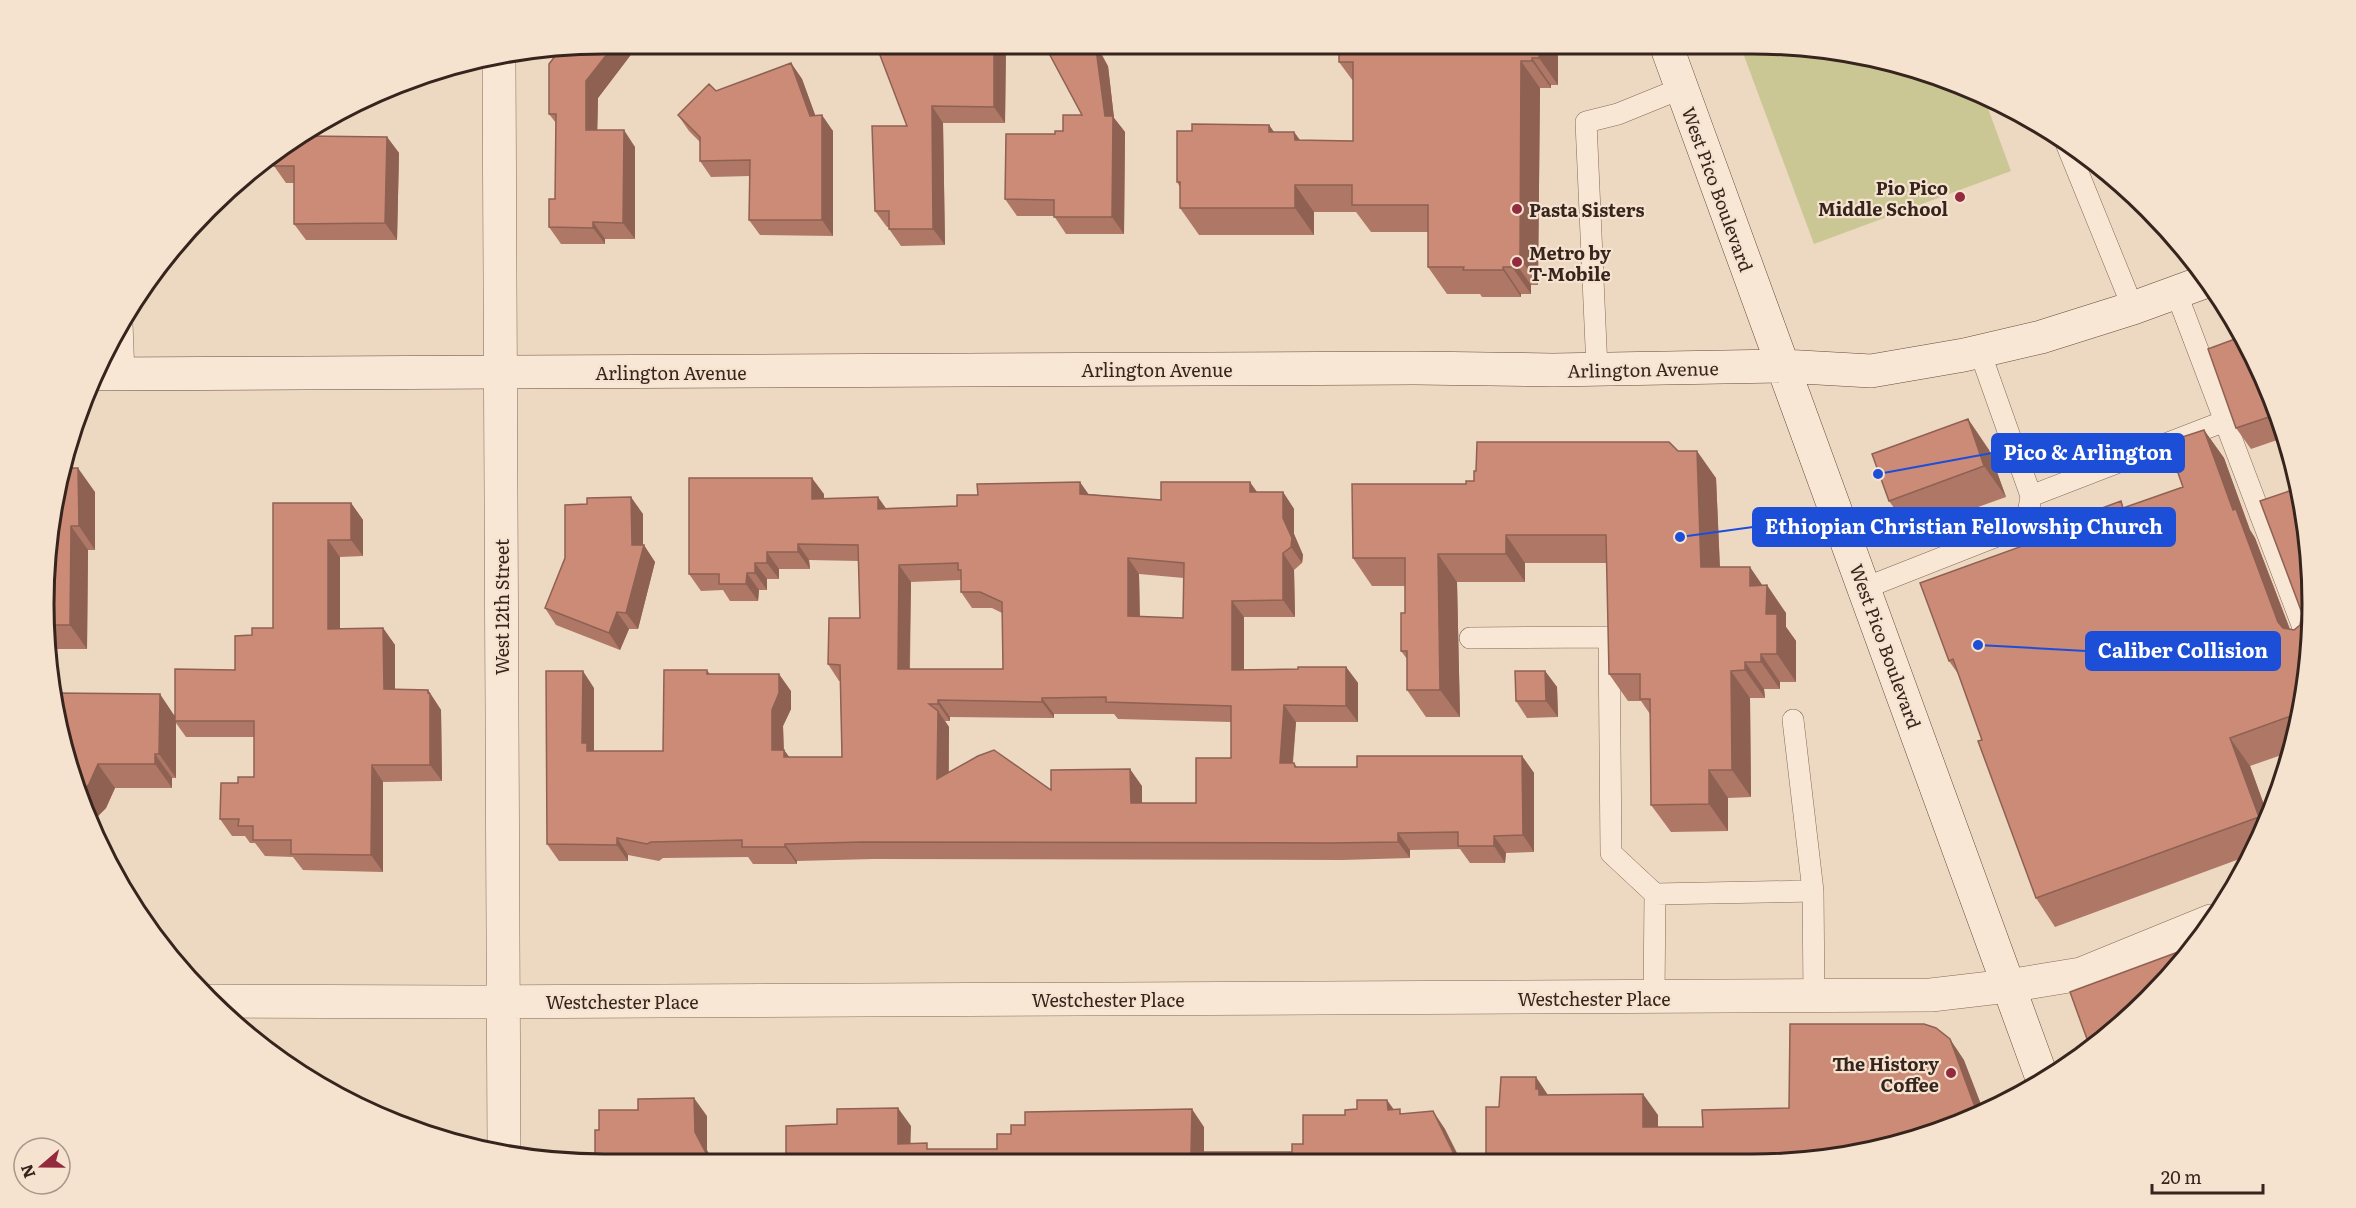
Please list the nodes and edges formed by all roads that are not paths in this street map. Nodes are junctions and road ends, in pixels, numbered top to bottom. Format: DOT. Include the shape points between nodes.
graph roads {
  1 [pos="1669,54"];
  2 [pos="499,65"];
  3 [pos="1682,88"];
  4 [pos="2072,157"];
  5 [pos="2199,284"];
  6 [pos="2176,292"];
  7 [pos="2133,308"];
  8 [pos="1980,352"];
  9 [pos="114,356"];
  10 [pos="1783,366"];
  11 [pos="1597,369"];
  12 [pos="500,373"];
  13 [pos="109,375"];
  14 [pos="2225,421"];
  15 [pos="2031,496"];
  16 [pos="1865,588"];
  17 [pos="2301,623"];
  18 [pos="1470,638"];
  19 [pos="1793,720"];
  20 [pos="1813,891"];
  21 [pos="1655,894"];
  22 [pos="2197,927"];
  23 [pos="2008,986"];
  24 [pos="1814,996"];
  25 [pos="1654,998"];
  26 [pos="223,1001"];
  27 [pos="504,1001"];
  28 [pos="2040,1072"];
  29 [pos="504,1144"];
  1 -- 3 [label="main road, West Pico Boulevard"];
  2 -- 12 [label="main road, West 12th Street"];
  3 -- 10 [label="main road, West Pico Boulevard"];
  3 -- 11 [label="lane" via="1618,114 1586,122"];
  4 -- 7 [label="lane"];
  5 -- 6 [label="main road, Arlington Avenue"];
  6 -- 7 [label="main road, Arlington Avenue"];
  6 -- 14 [label="lane"];
  7 -- 8 [label="main road, Arlington Avenue"];
  8 -- 10 [label="main road, Arlington Avenue" via="1872,371"];
  8 -- 15 [label="lane"];
  9 -- 13 [label="lane"];
  10 -- 11 [label="main road, Arlington Avenue"];
  10 -- 16 [label="main road, West Pico Boulevard"];
  11 -- 12 [label="main road, Arlington Avenue"];
  12 -- 13 [label="main road, Arlington Avenue"];
  12 -- 27 [label="main road, West 12th Street"];
  14 -- 15 [label="lane"];
  14 -- 17 [label="lane"];
  15 -- 16 [label="lane" via="2028,515 2020,527"];
  16 -- 23 [label="main road, West Pico Boulevard"];
  18 -- 21 [label="lane" via="1609,637 1611,853"];
  19 -- 20 [label="lane"];
  20 -- 21 [label="lane"];
  20 -- 24 [label="lane"];
  21 -- 25 [label="lane"];
  22 -- 23 [label="main road, Westchester Place" via="2081,974"];
  23 -- 24 [label="main road, Westchester Place" via="1931,995"];
  23 -- 28 [label="main road, West Pico Boulevard"];
  24 -- 25 [label="main road, Westchester Place"];
  25 -- 27 [label="main road, Westchester Place"];
  26 -- 27 [label="main road, Westchester Place"];
  27 -- 29 [label="main road, West 12th Street"];
}
